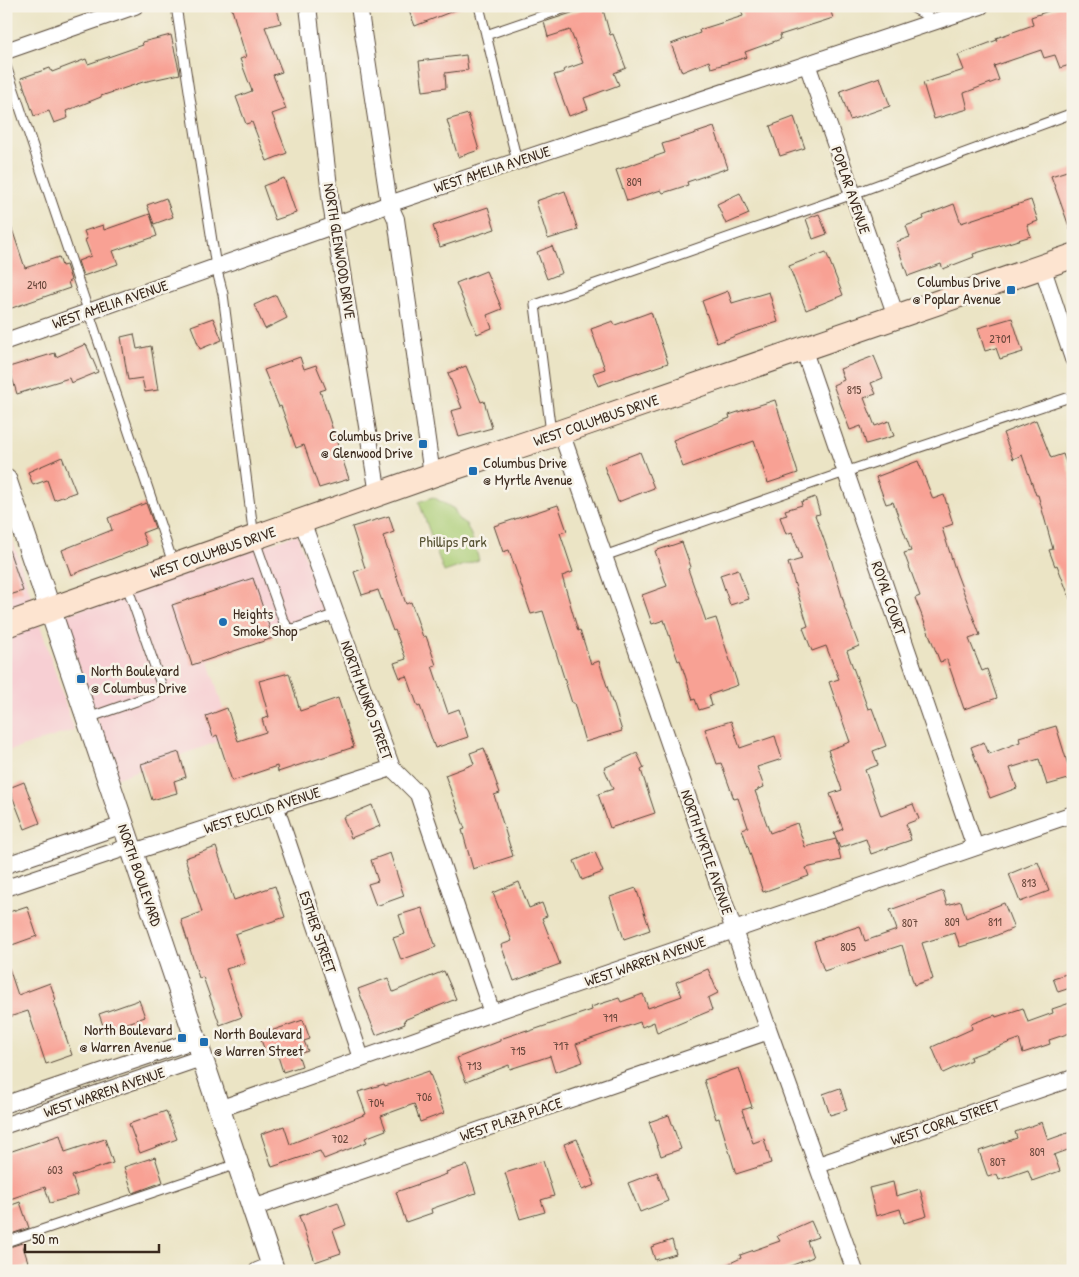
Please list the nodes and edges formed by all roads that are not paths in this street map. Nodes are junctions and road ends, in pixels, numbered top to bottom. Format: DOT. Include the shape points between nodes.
graph roads {
  1 [pos="135,6"];
  2 [pos="176,6"];
  3 [pos="308,6"];
  4 [pos="360,6"];
  5 [pos="479,6"];
  6 [pos="572,6"];
  7 [pos="910,6"];
  8 [pos="980,6"];
  9 [pos="936,22"];
  10 [pos="486,35"];
  11 [pos="6,52"];
  12 [pos="807,64"];
  13 [pos="6,66"];
  14 [pos="1073,114"];
  15 [pos="517,161"];
  16 [pos="853,194"];
  17 [pos="389,204"];
  18 [pos="334,225"];
  19 [pos="1073,256"];
  20 [pos="1042,266"];
  21 [pos="216,267"];
  22 [pos="89,312"];
  23 [pos="896,316"];
  24 [pos="6,341"];
  25 [pos="803,348"];
  26 [pos="1073,359"];
  27 [pos="1073,396"];
  28 [pos="556,434"];
  29 [pos="845,472"];
  30 [pos="432,475"];
  31 [pos="6,480"];
  32 [pos="378,494"];
  33 [pos="302,521"];
  34 [pos="254,538"];
  35 [pos="604,556"];
  36 [pos="174,566"];
  37 [pos="126,583"];
  38 [pos="50,610"];
  39 [pos="336,614"];
  40 [pos="6,625"];
  41 [pos="88,718"];
  42 [pos="392,768"];
  43 [pos="275,806"];
  44 [pos="1073,814"];
  45 [pos="123,826"];
  46 [pos="975,847"];
  47 [pos="132,849"];
  48 [pos="6,865"];
  49 [pos="6,888"];
  50 [pos="734,930"];
  51 [pos="492,1012"];
  52 [pos="769,1030"];
  53 [pos="198,1049"];
  54 [pos="361,1058"];
  55 [pos="1073,1078"];
  56 [pos="6,1104"];
  57 [pos="219,1109"];
  58 [pos="6,1125"];
  59 [pos="238,1164"];
  60 [pos="818,1165"];
  61 [pos="253,1208"];
  62 [pos="6,1242"];
  63 [pos="268,1269"];
  64 [pos="855,1271"];
  1 -- 11 [label="street"];
  2 -- 21 [label="lane"];
  3 -- 18 [label="street, NORTH GLENWOOD DRIVE"];
  4 -- 17 [label="street"];
  5 -- 10 [label="lane"];
  6 -- 10 [label="lane"];
  7 -- 9 [label="lane"];
  8 -- 9 [label="street, WEST AMELIA AVENUE"];
  9 -- 12 [label="street, WEST AMELIA AVENUE"];
  10 -- 15 [label="lane"];
  12 -- 15 [label="street, WEST AMELIA AVENUE"];
  12 -- 16 [label="street, POPLAR AVENUE"];
  13 -- 22 [label="lane"];
  14 -- 16 [label="lane"];
  15 -- 17 [label="street, WEST AMELIA AVENUE"];
  16 -- 23 [label="street, POPLAR AVENUE"];
  16 -- 28 [label="lane" via="535,305"];
  17 -- 18 [label="street, WEST AMELIA AVENUE"];
  17 -- 30 [label="street" via="396,219"];
  18 -- 21 [label="street, WEST AMELIA AVENUE"];
  18 -- 32 [label="street, NORTH GLENWOOD DRIVE"];
  19 -- 20 [label="main road, WEST COLUMBUS DRIVE"];
  20 -- 23 [label="main road, WEST COLUMBUS DRIVE"];
  20 -- 26 [label="street"];
  21 -- 22 [label="street, WEST AMELIA AVENUE"];
  21 -- 34 [label="lane" via="224,294"];
  22 -- 24 [label="street, WEST AMELIA AVENUE"];
  22 -- 36 [label="lane"];
  23 -- 25 [label="main road, WEST COLUMBUS DRIVE"];
  25 -- 28 [label="main road, WEST COLUMBUS DRIVE"];
  25 -- 29 [label="street, ROYAL COURT"];
  27 -- 29 [label="lane"];
  28 -- 30 [label="main road, WEST COLUMBUS DRIVE"];
  28 -- 35 [label="street, NORTH MYRTLE AVENUE"];
  29 -- 35 [label="lane"];
  29 -- 46 [label="street, ROYAL COURT"];
  30 -- 32 [label="main road, WEST COLUMBUS DRIVE"];
  31 -- 38 [label="street, NORTH BOULEVARD"];
  32 -- 33 [label="main road, WEST COLUMBUS DRIVE"];
  33 -- 34 [label="main road, WEST COLUMBUS DRIVE"];
  33 -- 39 [label="street, NORTH MUNRO STREET"];
  34 -- 36 [label="main road, WEST COLUMBUS DRIVE"];
  34 -- 39 [label="lane" via="288,628 294,629"];
  35 -- 50 [label="street, NORTH MYRTLE AVENUE"];
  36 -- 37 [label="main road, WEST COLUMBUS DRIVE"];
  37 -- 38 [label="main road, WEST COLUMBUS DRIVE"];
  37 -- 41 [label="lane" via="161,684 156,694"];
  38 -- 40 [label="main road, WEST COLUMBUS DRIVE"];
  38 -- 41 [label="street, NORTH BOULEVARD"];
  39 -- 42 [label="street, NORTH MUNRO STREET"];
  41 -- 45 [label="street, NORTH BOULEVARD"];
  42 -- 43 [label="street, WEST EUCLID AVENUE"];
  42 -- 51 [label="street, NORTH MUNRO STREET" via="418,794"];
  43 -- 47 [label="street, WEST EUCLID AVENUE"];
  43 -- 54 [label="street, ESTHER STREET"];
  44 -- 46 [label="street, WEST WARREN AVENUE"];
  45 -- 47 [label="street, NORTH BOULEVARD"];
  45 -- 48 [label="street"];
  46 -- 50 [label="street, WEST WARREN AVENUE"];
  47 -- 49 [label="street, WEST EUCLID AVENUE"];
  47 -- 53 [label="street, NORTH BOULEVARD"];
  50 -- 51 [label="street, WEST WARREN AVENUE"];
  50 -- 52 [label="street, NORTH MYRTLE AVENUE"];
  51 -- 54 [label="street, WEST WARREN AVENUE"];
  52 -- 60 [label="street, NORTH MYRTLE AVENUE"];
  52 -- 61 [label="street, WEST PLAZA PLACE"];
  53 -- 56 [label="street, WEST WARREN AVENUE"];
  53 -- 57 [label="street, NORTH BOULEVARD"];
  53 -- 58 [label="street, WEST WARREN AVENUE"];
  54 -- 57 [label="street, WEST WARREN AVENUE"];
  55 -- 60 [label="street, WEST CORAL STREET"];
  57 -- 59 [label="street, NORTH BOULEVARD"];
  59 -- 61 [label="street, NORTH BOULEVARD"];
  59 -- 62 [label="lane"];
  60 -- 64 [label="street, NORTH MYRTLE AVENUE"];
  61 -- 63 [label="street, NORTH BOULEVARD"];
}
